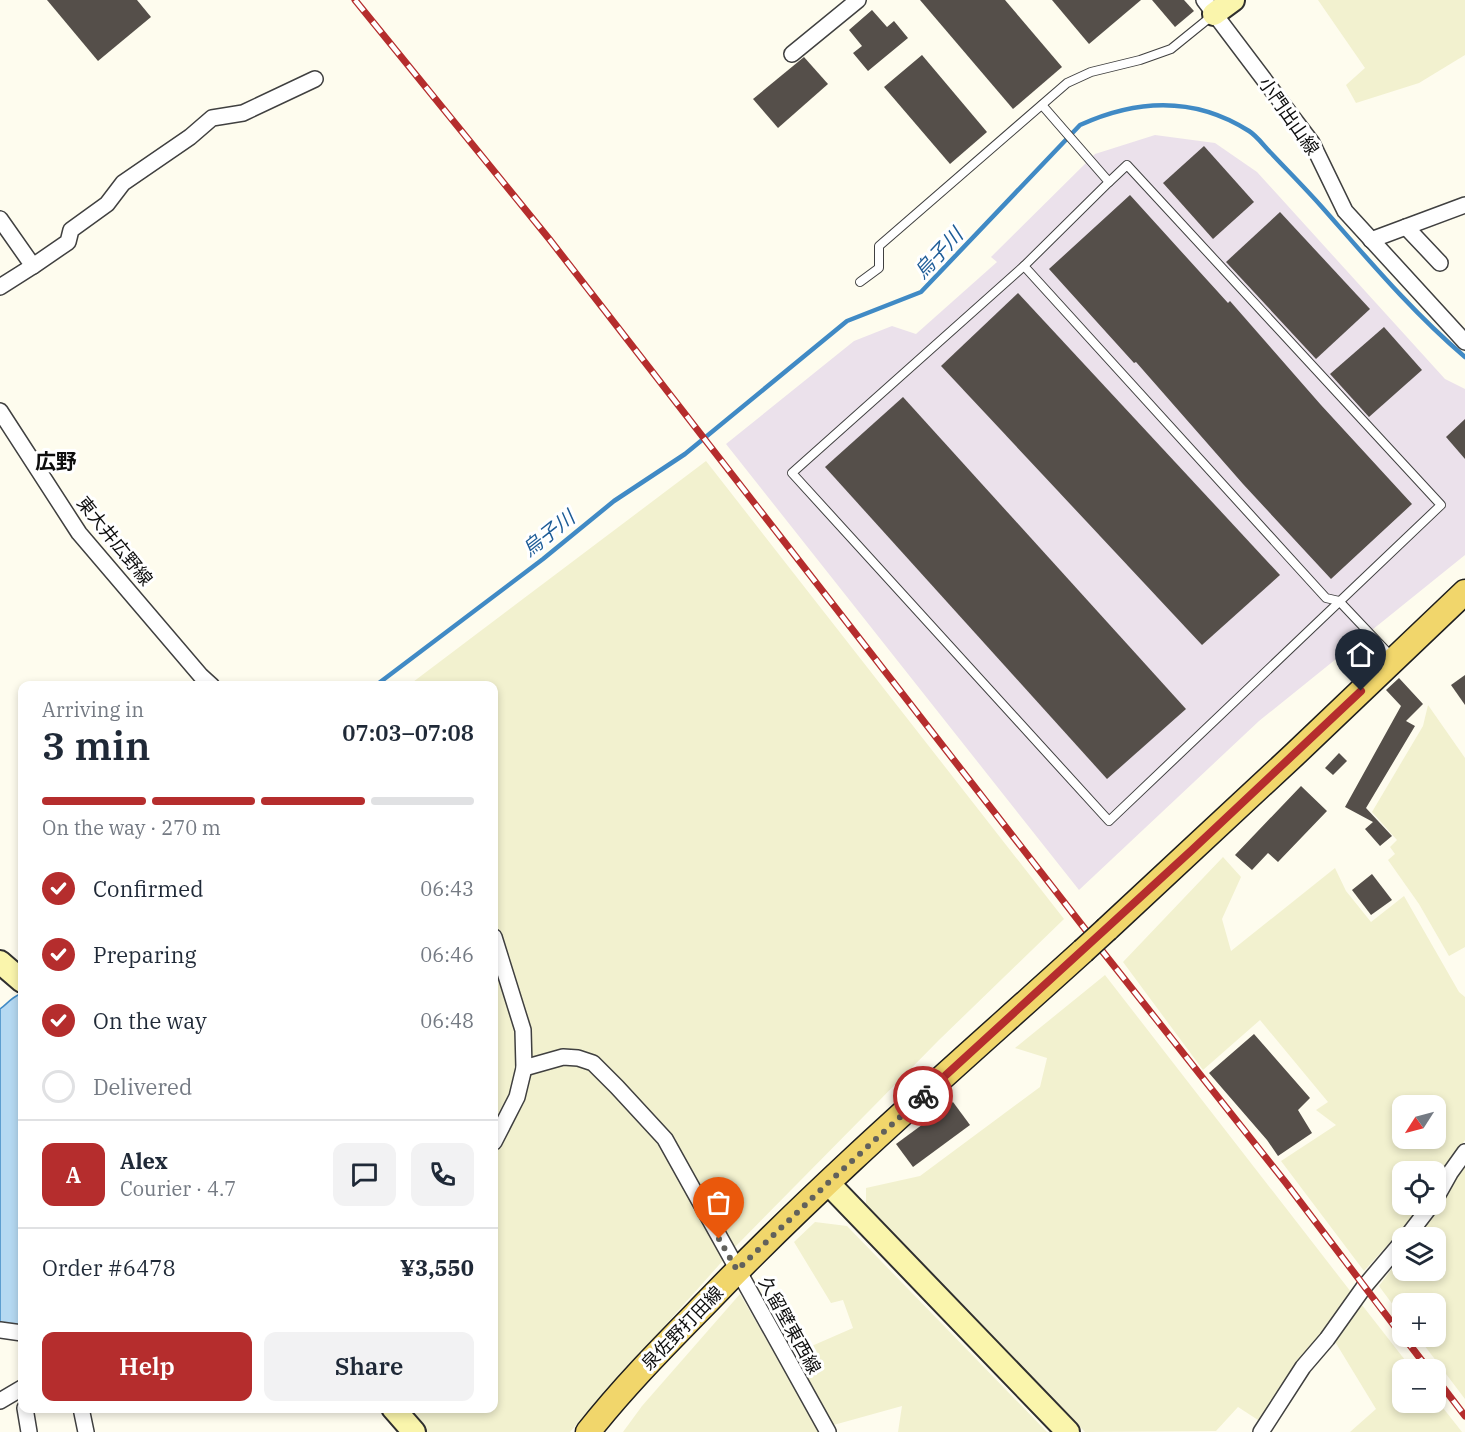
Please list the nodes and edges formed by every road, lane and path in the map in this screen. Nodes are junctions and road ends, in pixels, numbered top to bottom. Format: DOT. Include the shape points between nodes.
graph roads {
  1 [pos="858,0"];
  2 [pos="1233,0"];
  3 [pos="1209,7"];
  4 [pos="792,54"];
  5 [pos="315,79"];
  6 [pos="1042,105"];
  7 [pos="1109,182"];
  8 [pos="1465,205"];
  9 [pos="0,219"];
  10 [pos="1406,227"];
  11 [pos="1371,240"];
  12 [pos="1440,263"];
  13 [pos="33,266"];
  14 [pos="1024,266"];
  15 [pos="860,282"];
  16 [pos="0,287"];
  17 [pos="1465,341"];
  18 [pos="0,411"];
  19 [pos="1465,592"];
  20 [pos="1339,601"];
  21 [pos="1394,659"];
  22 [pos="207,681"];
  23 [pos="498,950"];
  24 [pos="524,1068"];
  25 [pos="498,1134"];
  26 [pos="1465,1152"];
  27 [pos="1446,1180"];
  28 [pos="828,1183"];
  29 [pos="1424,1215"];
  30 [pos="1414,1227"];
  31 [pos="1392,1254"];
  32 [pos="737,1270"];
  33 [pos="0,1330"];
  34 [pos="18,1332"];
  35 [pos="18,1391"];
  36 [pos="0,1401"];
  37 [pos="26,1413"];
  38 [pos="82,1413"];
  39 [pos="397,1413"];
  40 [pos="29,1432"];
  41 [pos="86,1432"];
  42 [pos="414,1432"];
  43 [pos="588,1432"];
  44 [pos="828,1432"];
  45 [pos="1068,1432"];
  46 [pos="1261,1432"];
  1 -- 4 [label="street"];
  2 -- 3 [label="street"];
  3 -- 6 [label="lane" via="1171,50 1091,72 1067,83"];
  3 -- 11 [label="street, 小門出山線" via="1312,143 1345,211"];
  5 -- 13 [label="street" via="243,113 212,118 123,183 107,204 71,230 68,242"];
  6 -- 7 [label="lane"];
  6 -- 15 [label="lane" via="879,246 879,268"];
  7 -- 14 [label="lane"];
  7 -- 20 [label="lane" via="1127,165 1442,505"];
  8 -- 10 [label="street"];
  9 -- 13 [label="street"];
  10 -- 11 [label="street"];
  10 -- 12 [label="street"];
  11 -- 17 [label="street, 小門出山線"];
  13 -- 16 [label="street"];
  14 -- 20 [label="lane" via="1326,598"];
  14 -- 20 [label="lane" via="792,473 1109,821"];
  18 -- 22 [label="street, 東大井広野線" via="79,533"];
  19 -- 21 [label="main road, 泉佐野打田線"];
  20 -- 21 [label="lane"];
  21 -- 28 [label="main road, 泉佐野打田線, bridge" via="1107,929"];
  23 -- 24 [label="street" via="523,1030"];
  24 -- 25 [label="street" via="517,1097"];
  24 -- 32 [label="street, 久留壁東西線" via="563,1057 592,1063 665,1139"];
  26 -- 27 [label="street"];
  28 -- 32 [label="main road, 泉佐野打田線"];
  28 -- 45 [label="street"];
  29 -- 30 [label="street"];
  31 -- 46 [label="street" via="1303,1367"];
  32 -- 43 [label="main road, 泉佐野打田線"];
  32 -- 44 [label="street, 久留壁東西線"];
  33 -- 34 [label="street"];
  35 -- 36 [label="street"];
  37 -- 40 [label="street"];
  38 -- 41 [label="street"];
  39 -- 42 [label="street"];
}
